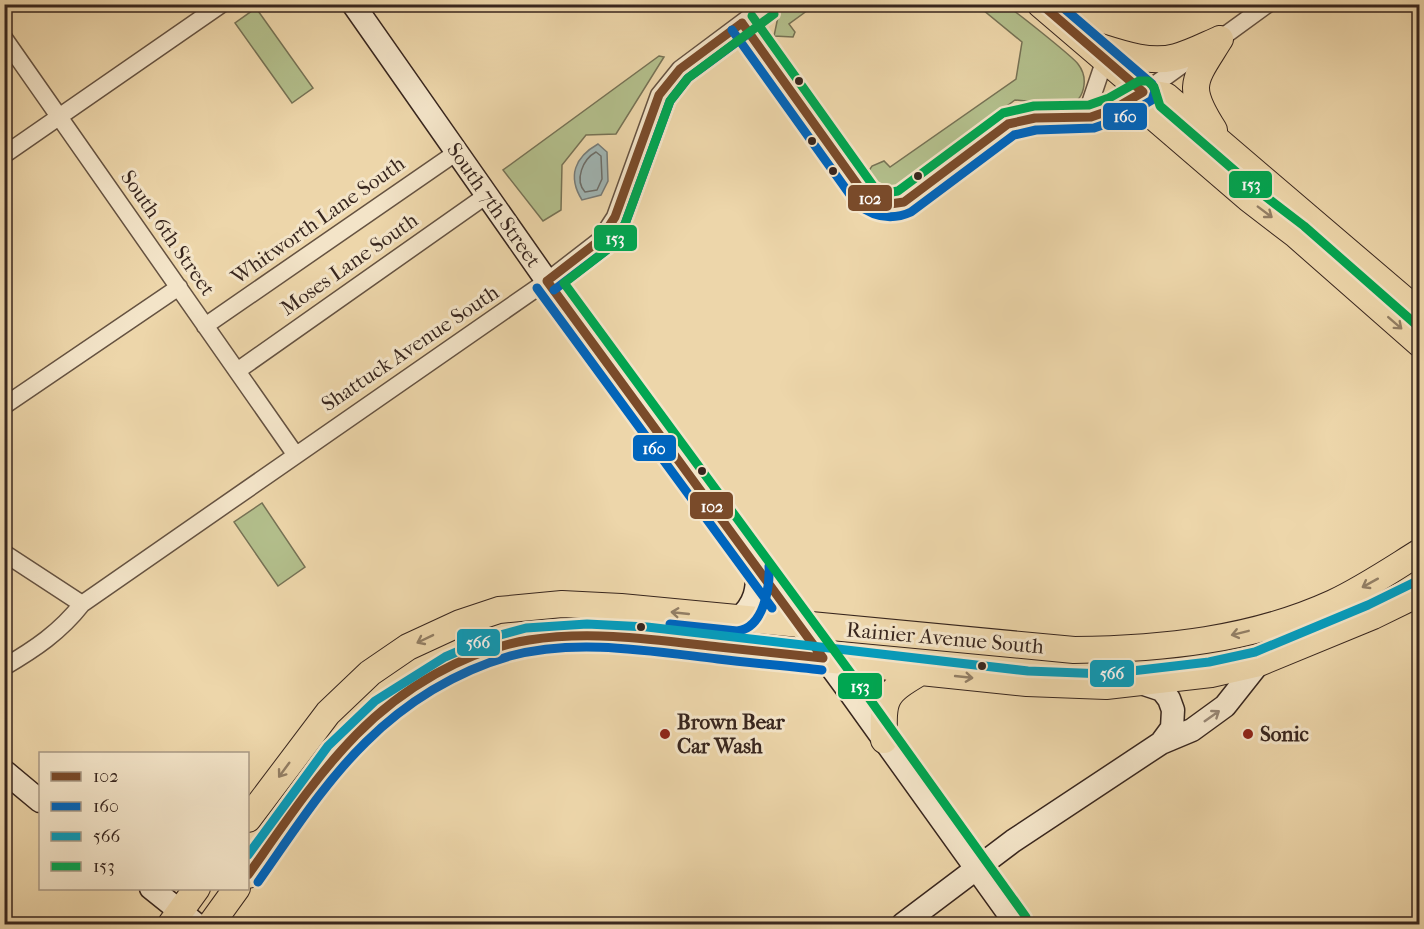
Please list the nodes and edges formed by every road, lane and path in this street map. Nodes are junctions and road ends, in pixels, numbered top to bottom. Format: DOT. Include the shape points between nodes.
graph roads {
  1 [pos="222,4"];
  2 [pos="353,4"];
  3 [pos="767,4"];
  4 [pos="1040,4"];
  5 [pos="1268,4"];
  6 [pos="742,23"];
  7 [pos="4,38"];
  8 [pos="1220,39"];
  9 [pos="1096,51"];
  10 [pos="1143,92"];
  11 [pos="60,117"];
  12 [pos="1085,118"];
  13 [pos="1226,148"];
  14 [pos="457,152"];
  15 [pos="4,155"];
  16 [pos="487,195"];
  17 [pos="547,281"];
  18 [pos="179,287"];
  19 [pos="1419,312"];
  20 [pos="205,326"];
  21 [pos="1419,344"];
  22 [pos="237,370"];
  23 [pos="4,406"];
  24 [pos="295,454"];
  25 [pos="1419,552"];
  26 [pos="4,553"];
  27 [pos="758,566"];
  28 [pos="1419,593"];
  29 [pos="82,604"];
  30 [pos="738,619"];
  31 [pos="800,626"];
  32 [pos="823,658"];
  33 [pos="1259,663"];
  34 [pos="4,667"];
  35 [pos="921,672"];
  36 [pos="1142,683"];
  37 [pos="884,740"];
  38 [pos="1161,743"];
  39 [pos="4,771"];
  40 [pos="39,800"];
  41 [pos="249,818"];
  42 [pos="977,869"];
  43 [pos="249,874"];
  44 [pos="153,890"];
  45 [pos="196,890"];
  46 [pos="236,890"];
  47 [pos="182,920"];
  48 [pos="211,924"];
  49 [pos="903,924"];
  50 [pos="1016,924"];
  1 -- 11 [label="street"];
  2 -- 14 [label="street, South 7th Street"];
  3 -- 6 [label="street, Shattuck Avenue South"];
  4 -- 9 [label="main road"];
  5 -- 8 [label="street"];
  6 -- 12 [label="street" via="875,204 892,207 904,202 1019,118"];
  6 -- 17 [label="street, Shattuck Avenue South" via="680,69 659,95 615,218 600,240"];
  7 -- 11 [label="street, South 6th Street"];
  8 -- 9 [label="main road" via="1178,57 1157,59"];
  8 -- 10 [label="street"];
  8 -- 13 [label="main road" via="1198,75 1195,93 1200,108"];
  9 -- 10 [label="main road"];
  9 -- 12 [label="street"];
  10 -- 12 [label="street" via="1119,107"];
  10 -- 13 [label="main road" via="1166,96"];
  10 -- 21 [label="main road, one-way" via="1149,113"];
  11 -- 15 [label="street"];
  11 -- 18 [label="street, South 6th Street"];
  13 -- 19 [label="main road"];
  14 -- 16 [label="street, South 7th Street"];
  14 -- 20 [label="street, Whitworth Lane South"];
  16 -- 17 [label="street, South 7th Street"];
  16 -- 22 [label="street, Moses Lane South"];
  17 -- 24 [label="street, Shattuck Avenue South"];
  17 -- 27 [label="street, South 7th Street"];
  18 -- 20 [label="street, South 6th Street"];
  18 -- 23 [label="street"];
  20 -- 22 [label="street, South 6th Street"];
  22 -- 24 [label="street, South 6th Street"];
  24 -- 29 [label="street, Shattuck Avenue South"];
  25 -- 31 [label="main road, Rainier Avenue South, one-way" via="1334,603 1296,618 1172,646 1074,650"];
  26 -- 29 [label="street"];
  27 -- 30 [label="street" via="758,589"];
  27 -- 31 [label="street, South 7th Street"];
  28 -- 33 [label="main road, Rainier Avenue South"];
  29 -- 34 [label="street, Shattuck Avenue South" via="48,639"];
  30 -- 31 [label="main road, Rainier Avenue South"];
  30 -- 41 [label="main road, Rainier Avenue South, one-way" via="562,604 499,610 460,623 408,648 354,686 328,713"];
  31 -- 32 [label="street, South 7th Street"];
  32 -- 35 [label="main road, Rainier Avenue South"];
  32 -- 37 [label="street, South 7th Street"];
  32 -- 43 [label="main road, Rainier Avenue South" via="605,636 528,640 494,649 451,667 382,710 336,755"];
  33 -- 36 [label="main road, Rainier Avenue South"];
  38 -- 33 [label="street, one-way" via="1192,730 1226,706"];
  35 -- 36 [label="main road, Rainier Avenue South, one-way" via="1027,683"];
  35 -- 37 [label="main road" via="889,695 883,710"];
  36 -- 38 [label="street" via="1162,690 1173,710 1172,728"];
  37 -- 42 [label="street, South 7th Street"];
  38 -- 42 [label="street"];
  39 -- 40 [label="street"];
  42 -- 49 [label="street"];
  42 -- 50 [label="street, South 7th Street"];
  44 -- 47 [label="street"];
  45 -- 47 [label="main road"];
  46 -- 48 [label="main road"];
}
